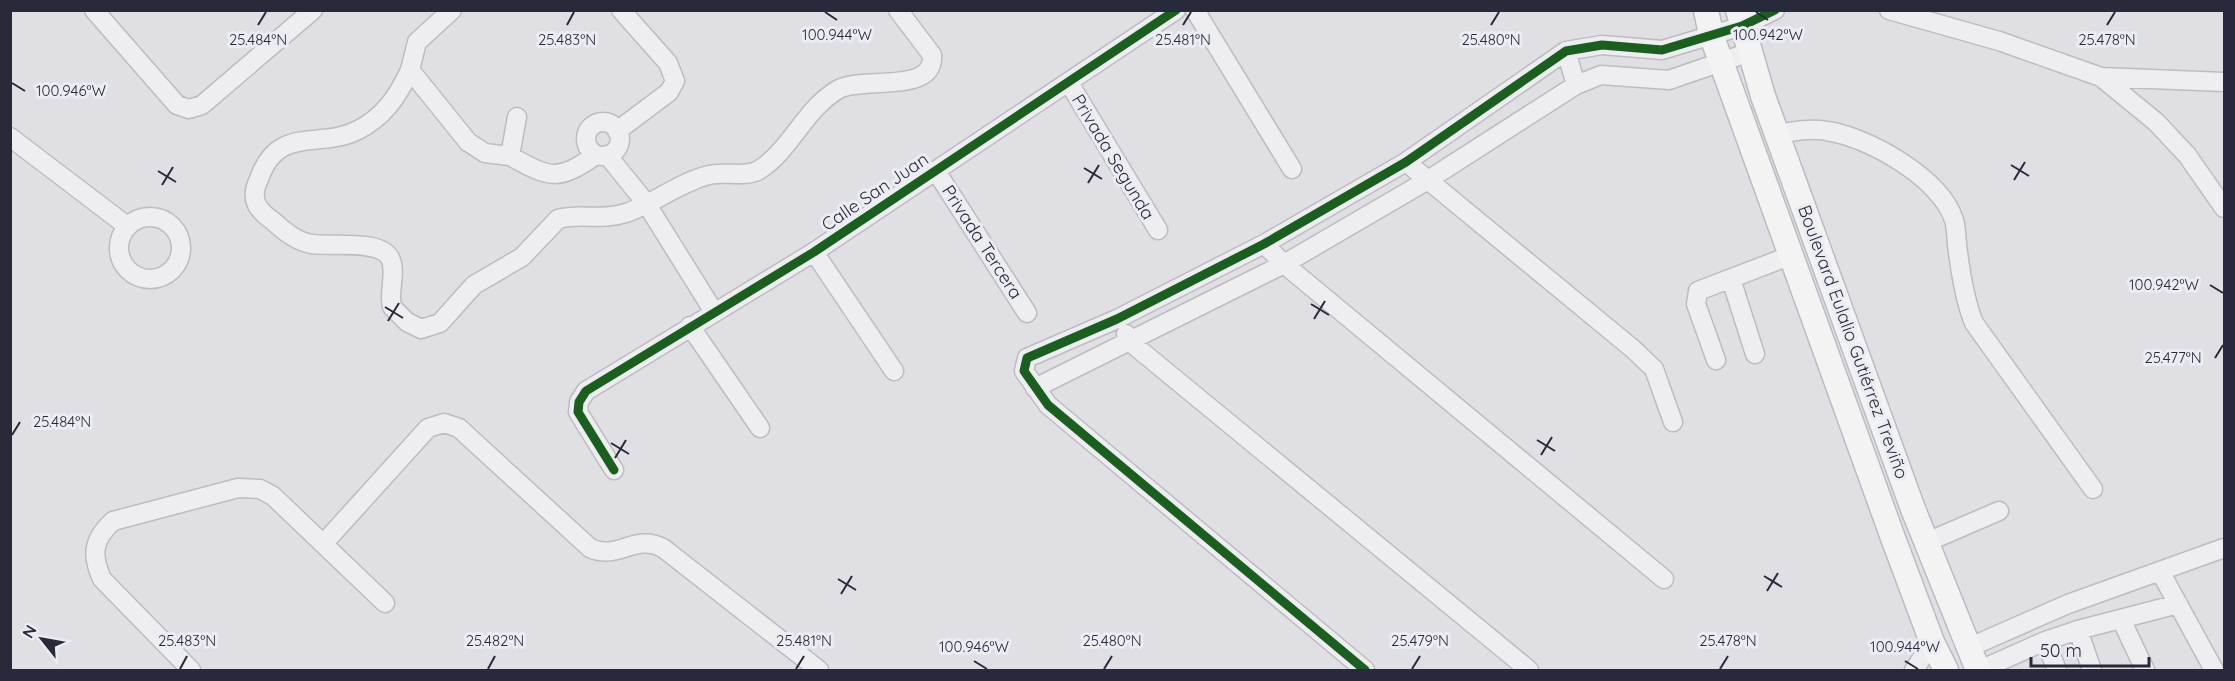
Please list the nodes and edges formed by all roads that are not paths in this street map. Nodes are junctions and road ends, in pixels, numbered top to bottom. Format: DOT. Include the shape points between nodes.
graph roads {
  1 [pos="94,10"];
  2 [pos="314,10"];
  3 [pos="452,10"];
  4 [pos="621,10"];
  5 [pos="898,10"];
  6 [pos="1176,10"];
  7 [pos="1195,10"];
  8 [pos="1775,10"];
  9 [pos="1889,10"];
  10 [pos="1740,18"];
  11 [pos="1709,22"];
  12 [pos="1566,51"];
  13 [pos="1750,52"];
  14 [pos="1721,62"];
  15 [pos="410,70"];
  16 [pos="2101,77"];
  17 [pos="2224,82"];
  18 [pos="1069,83"];
  19 [pos="1576,85"];
  20 [pos="517,117"];
  21 [pos="617,131"];
  22 [pos="1777,134"];
  23 [pos="10,137"];
  24 [pos="602,155"];
  25 [pos="510,156"];
  26 [pos="1406,162"];
  27 [pos="1292,169"];
  28 [pos="936,171"];
  29 [pos="1428,180"];
  30 [pos="646,203"];
  31 [pos="2224,207"];
  32 [pos="127,226"];
  33 [pos="1158,230"];
  34 [pos="1264,244"];
  35 [pos="814,252"];
  36 [pos="1792,255"];
  37 [pos="1284,264"];
  38 [pos="1731,279"];
  39 [pos="714,312"];
  40 [pos="1028,313"];
  41 [pos="1117,319"];
  42 [pos="690,326"];
  43 [pos="1130,342"];
  44 [pos="1755,354"];
  45 [pos="1716,360"];
  46 [pos="894,371"];
  47 [pos="1035,388"];
  48 [pos="1673,422"];
  49 [pos="760,428"];
  50 [pos="614,470"];
  51 [pos="2093,489"];
  52 [pos="1999,510"];
  53 [pos="1927,542"];
  54 [pos="324,543"];
  55 [pos="2224,548"];
  56 [pos="2161,573"];
  57 [pos="1664,579"];
  58 [pos="385,603"];
  59 [pos="2178,604"];
  60 [pos="2121,619"];
  61 [pos="2078,630"];
  62 [pos="2045,641"];
  63 [pos="1932,642"];
  64 [pos="1970,647"];
  65 [pos="191,670"];
  66 [pos="819,670"];
  67 [pos="1365,670"];
  68 [pos="1529,670"];
  69 [pos="1914,670"];
  70 [pos="1946,670"];
  71 [pos="1979,670"];
  72 [pos="2057,670"];
  73 [pos="2092,670"];
  74 [pos="2145,670"];
  75 [pos="2214,670"];
  1 -- 2 [label="street" via="177,105 189,109 202,105"];
  3 -- 15 [label="street" via="417,42"];
  4 -- 21 [label="street" via="668,63 675,81 669,92"];
  5 -- 30 [label="street" via="932,55 924,75 900,83 866,82 839,89 757,171 711,174"];
  6 -- 18 [label="street, Calle San Juan"];
  7 -- 27 [label="street"];
  8 -- 10 [label="street"];
  9 -- 16 [label="street" via="1999,41"];
  10 -- 11 [label="street"];
  10 -- 13 [label="main road, Boulevard Eulalio Gutiérrez Treviño"];
  11 -- 12 [label="street" via="1662,50 1602,45"];
  11 -- 14 [label="main road, Boulevard Eulalio Gutiérrez Treviño"];
  12 -- 19 [label="street"];
  12 -- 26 [label="street"];
  13 -- 14 [label="street"];
  13 -- 22 [label="main road, Boulevard Eulalio Gutiérrez Treviño"];
  14 -- 19 [label="street" via="1669,80 1601,75"];
  14 -- 36 [label="main road, Boulevard Eulalio Gutiérrez Treviño"];
  15 -- 25 [label="street" via="468,142 485,153"];
  15 -- 30 [label="street" via="389,107 359,130 334,139 297,141 283,147 260,174 255,195 263,213 303,242 374,247 386,253 392,263 392,307 413,327 429,328 440,323 474,285 522,257 558,219 608,218"];
  16 -- 17 [label="street"];
  16 -- 31 [label="street" via="2156,122 2187,155"];
  18 -- 28 [label="street, Calle San Juan"];
  18 -- 33 [label="street, Privada Segunda"];
  19 -- 29 [label="street"];
  20 -- 25 [label="street"];
  21 -- 24 [label="street" via="619,143 613,153"];
  21 -- 24 [label="street" via="603,123 592,126 586,141"];
  22 -- 51 [label="street" via="1803,129 1848,135 1888,155 1941,196 1954,220 1965,297 1974,323"];
  22 -- 53 [label="main road, Boulevard Eulalio Gutiérrez Treviño"];
  23 -- 32 [label="street"];
  24 -- 25 [label="street" via="572,171 554,175"];
  24 -- 30 [label="street"];
  26 -- 29 [label="street"];
  26 -- 34 [label="street"];
  28 -- 35 [label="street, Calle San Juan"];
  28 -- 40 [label="street, Privada Tercera"];
  29 -- 37 [label="street"];
  29 -- 48 [label="street" via="1654,369"];
  30 -- 39 [label="street"];
  34 -- 37 [label="street"];
  34 -- 41 [label="street"];
  35 -- 39 [label="street, Calle San Juan"];
  35 -- 46 [label="street"];
  36 -- 38 [label="street"];
  36 -- 63 [label="main road, Boulevard Eulalio Gutiérrez Treviño"];
  37 -- 43 [label="street"];
  37 -- 57 [label="street"];
  38 -- 44 [label="street"];
  38 -- 45 [label="street" via="1703,287 1695,297"];
  39 -- 42 [label="street, Calle San Juan"];
  41 -- 43 [label="street"];
  41 -- 47 [label="street" via="1027,358 1024,372"];
  42 -- 49 [label="street"];
  42 -- 50 [label="street, Calle San Juan" via="586,391 579,402 578,412"];
  43 -- 47 [label="street"];
  43 -- 68 [label="street"];
  47 -- 67 [label="street" via="1048,405"];
  52 -- 53 [label="street"];
  53 -- 64 [label="main road, Boulevard Eulalio Gutiérrez Treviño" via="1954,616"];
  54 -- 58 [label="street"];
  54 -- 65 [label="street" via="273,496 260,489 238,488 113,521 99,534 94,548 95,564 102,579"];
  54 -- 66 [label="street" via="428,428 444,423 459,428 590,548 611,552 648,542 663,548"];
  55 -- 56 [label="street"];
  56 -- 59 [label="street"];
  56 -- 64 [label="street" via="2068,604"];
  59 -- 60 [label="street"];
  59 -- 75 [label="street"];
  60 -- 61 [label="street"];
  60 -- 74 [label="street"];
  61 -- 62 [label="street"];
  61 -- 73 [label="street"];
  62 -- 71 [label="street"];
  62 -- 72 [label="street"];
  63 -- 69 [label="street"];
  63 -- 70 [label="main road, Boulevard Eulalio Gutiérrez Treviño"];
  64 -- 71 [label="main road, Boulevard Eulalio Gutiérrez Treviño"];
}
